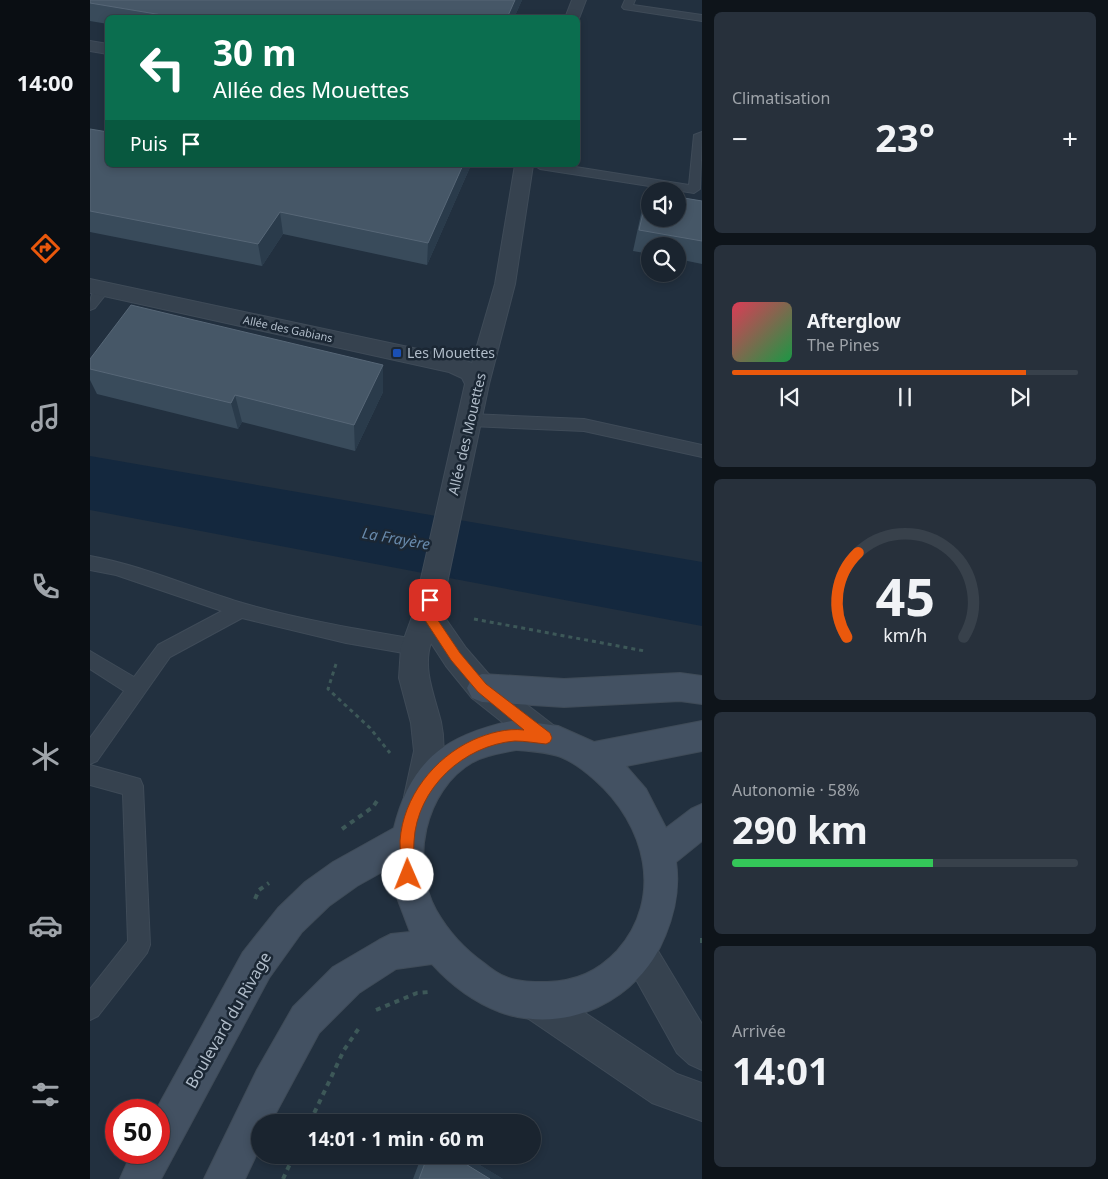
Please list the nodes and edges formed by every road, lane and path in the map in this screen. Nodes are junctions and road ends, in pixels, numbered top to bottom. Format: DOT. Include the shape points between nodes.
graph roads {
  1 [pos="579,0"];
  2 [pos="630,0"];
  3 [pos="573,15"];
  4 [pos="702,18"];
  5 [pos="90,46"];
  6 [pos="105,48"];
  7 [pos="702,135"];
  8 [pos="524,167"];
  9 [pos="553,167"];
  10 [pos="94,293"];
  11 [pos="477,384"];
  12 [pos="470,420"];
  13 [pos="702,451"];
  14 [pos="90,563"];
  15 [pos="430,600"];
  16 [pos="241,610"];
  17 [pos="469,621"];
  18 [pos="346,635"];
  19 [pos="415,647"];
  20 [pos="654,653"];
  21 [pos="90,659"];
  22 [pos="482,688"];
  23 [pos="137,689"];
  24 [pos="702,690"];
  25 [pos="702,736"];
  26 [pos="546,738"];
  27 [pos="90,754"];
  28 [pos="593,757"];
  29 [pos="391,761"];
  30 [pos="90,774"];
  31 [pos="382,793"];
  32 [pos="420,797"];
  33 [pos="702,820"];
  34 [pos="335,835"];
  35 [pos="407,840"];
  36 [pos="659,855"];
  37 [pos="275,879"];
  38 [pos="250,907"];
  39 [pos="702,938"];
  40 [pos="437,946"];
  41 [pos="702,947"];
  42 [pos="640,953"];
  43 [pos="437,991"];
  44 [pos="536,1002"];
  45 [pos="90,1008"];
  46 [pos="369,1013"];
  47 [pos="364,1021"];
  48 [pos="702,1051"];
  49 [pos="702,1102"];
  50 [pos="314,1114"];
  51 [pos="170,1124"];
  52 [pos="148,1164"];
  53 [pos="290,1164"];
  54 [pos="140,1179"];
  55 [pos="224,1179"];
  56 [pos="283,1179"];
  1 -- 3 [label="street"];
  2 -- 4 [label="lane" via="627,7"];
  5 -- 6 [label="street"];
  7 -- 9 [label="lane" via="694,189"];
  8 -- 11 [label="street, Allée des Mouettes" via="505,284"];
  10 -- 11 [label="street, Allée des Gabians" via="455,365 470,372"];
  11 -- 12 [label="street, Allée des Mouettes"];
  12 -- 13 [label="lane" via="584,425"];
  12 -- 15 [label="street, Allée des Mouettes"];
  14 -- 16 [label="lane" via="116,568"];
  15 -- 19 [label="street, Allée des Mouettes"];
  15 -- 22 [label="street" via="456,657"];
  16 -- 18 [label="lane"];
  16 -- 23 [label="lane" via="164,651"];
  17 -- 20 [label="path" via="474,619"];
  18 -- 19 [label="lane"];
  18 -- 29 [label="path" via="328,689 370,728 390,752"];
  19 -- 32 [label="street, Allée des Mouettes" via="414,678 430,751"];
  21 -- 23 [label="lane"];
  22 -- 24 [label="main road" via="564,693 680,687"];
  22 -- 26 [label="street"];
  23 -- 27 [label="lane"];
  25 -- 28 [label="main road"];
  26 -- 28 [label="main road" via="570,745"];
  26 -- 32 [label="main road" via="516,735 487,740 460,753 438,772"];
  28 -- 36 [label="main road" via="623,782 646,816"];
  30 -- 45 [label="lane" via="133,786 139,945"];
  31 -- 34 [label="path" via="373,807"];
  32 -- 35 [label="main road"];
  33 -- 36 [label="main road"];
  35 -- 40 [label="main road" via="408,875 418,912"];
  35 -- 51 [label="main road, Boulevard du Rivage" via="345,874 317,894 290,920 256,965"];
  36 -- 42 [label="main road" via="661,889 655,922"];
  37 -- 38 [label="path" via="259,890"];
  39 -- 41 [label="path"];
  40 -- 44 [label="main road" via="465,974 500,994"];
  40 -- 55 [label="main road" via="391,952 346,980 306,1020 270,1083"];
  42 -- 44 [label="main road" via="613,981 584,995"];
  42 -- 48 [label="street" via="690,1040"];
  43 -- 46 [label="path" via="417,994"];
  44 -- 49 [label="street" via="666,1089"];
  47 -- 50 [label="path" via="344,1050"];
  52 -- 54 [label="main road"];
  53 -- 56 [label="path"];
}
